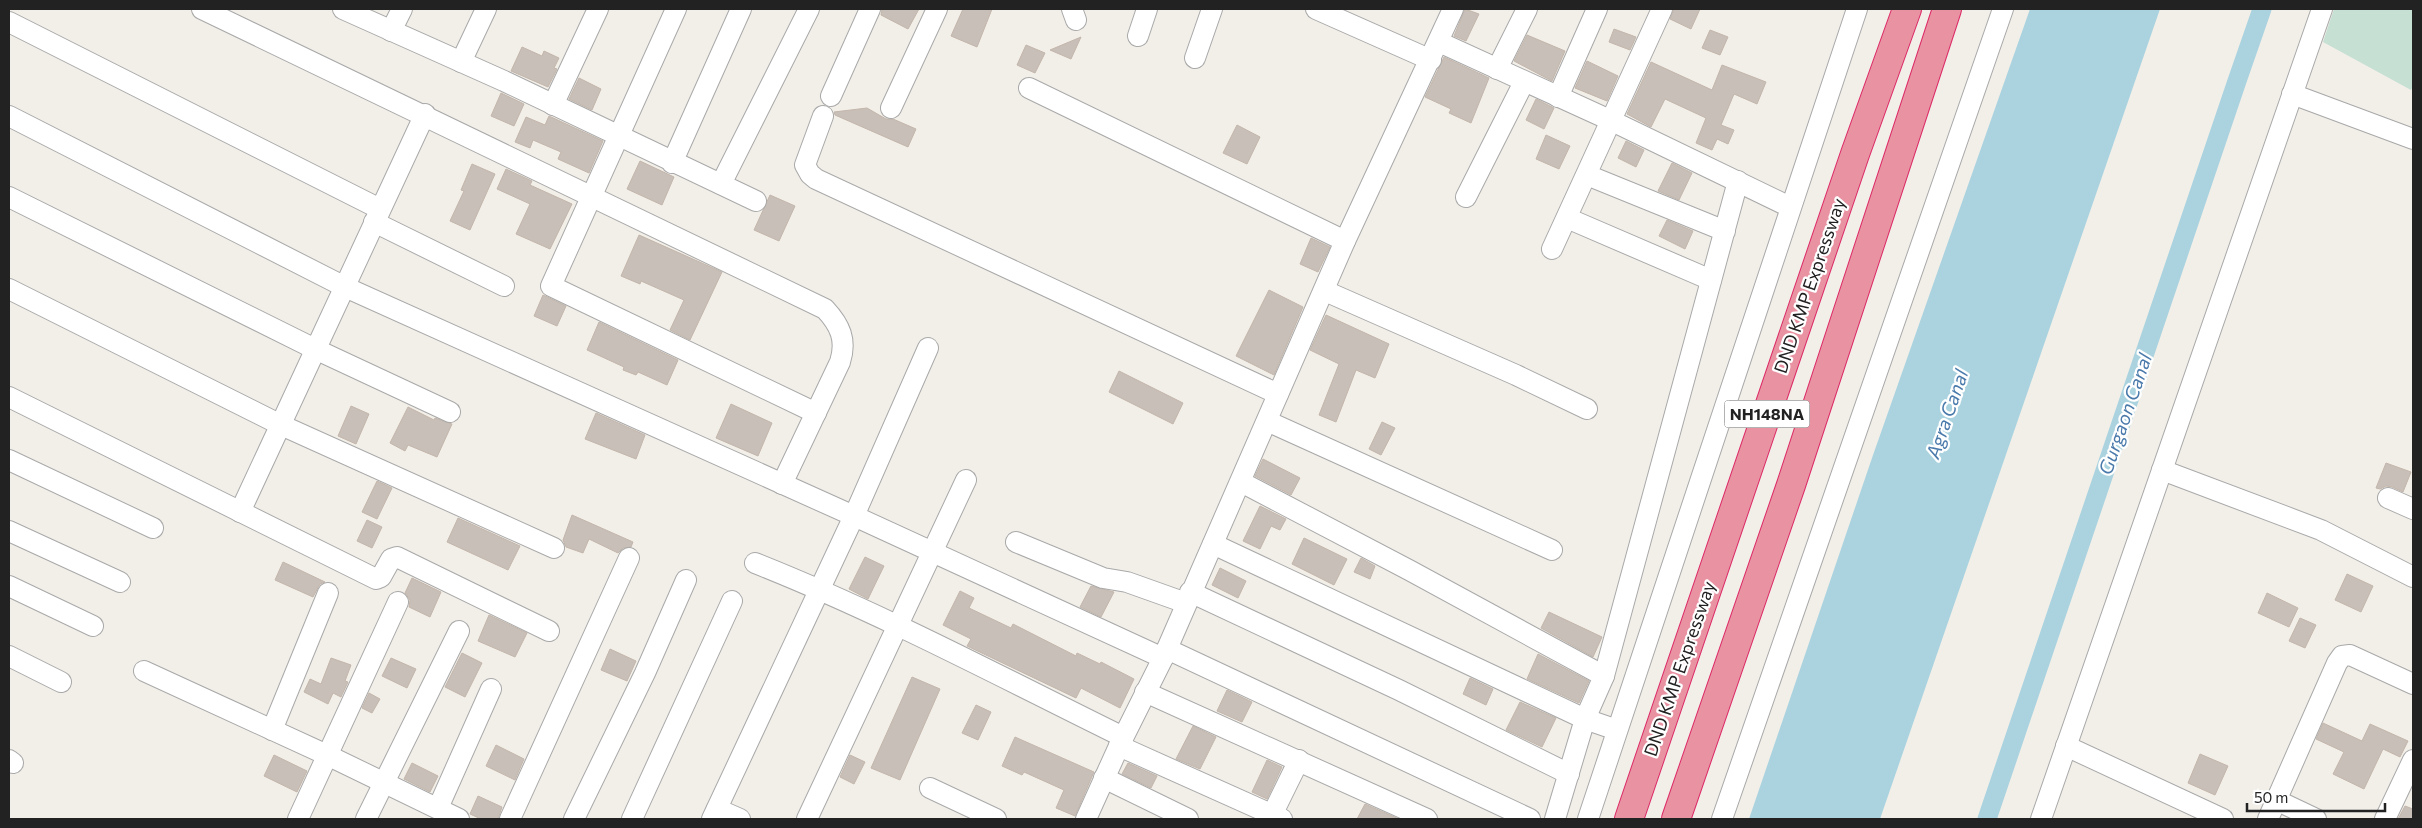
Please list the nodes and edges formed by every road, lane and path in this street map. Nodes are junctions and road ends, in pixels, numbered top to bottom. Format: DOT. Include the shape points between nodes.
graph roads {
  1 [pos="202,9"];
  2 [pos="343,9"];
  3 [pos="402,9"];
  4 [pos="486,9"];
  5 [pos="598,9"];
  6 [pos="676,9"];
  7 [pos="741,9"];
  8 [pos="809,9"];
  9 [pos="870,9"];
  10 [pos="937,9"];
  11 [pos="1147,9"];
  12 [pos="1212,9"];
  13 [pos="1316,9"];
  14 [pos="1453,9"];
  15 [pos="1527,9"];
  16 [pos="1597,9"];
  17 [pos="1662,9"];
  18 [pos="1856,9"];
  19 [pos="1907,9"];
  20 [pos="1947,9"];
  21 [pos="2003,9"];
  22 [pos="2322,9"];
  23 [pos="9,22"];
  24 [pos="391,31"];
  25 [pos="1138,36"];
  26 [pos="1435,51"];
  27 [pos="1195,58"];
  28 [pos="461,62"];
  29 [pos="1497,69"];
  30 [pos="1524,82"];
  31 [pos="1029,88"];
  32 [pos="2292,94"];
  33 [pos="831,96"];
  34 [pos="1558,97"];
  35 [pos="553,105"];
  36 [pos="891,108"];
  37 [pos="425,114"];
  38 [pos="9,116"];
  39 [pos="823,116"];
  40 [pos="1612,121"];
  41 [pos="618,137"];
  42 [pos="2413,138"];
  43 [pos="672,162"];
  44 [pos="1587,175"];
  45 [pos="1738,181"];
  46 [pos="721,184"];
  47 [pos="593,196"];
  48 [pos="9,197"];
  49 [pos="1466,197"];
  50 [pos="756,201"];
  51 [pos="1790,207"];
  52 [pos="377,215"];
  53 [pos="1567,218"];
  54 [pos="1725,231"];
  55 [pos="1345,241"];
  56 [pos="1552,249"];
  57 [pos="1711,280"];
  58 [pos="504,286"];
  59 [pos="344,287"];
  60 [pos="9,289"];
  61 [pos="1325,291"];
  62 [pos="928,348"];
  63 [pos="315,349"];
  64 [pos="1278,394"];
  65 [pos="9,397"];
  66 [pos="1587,410"];
  67 [pos="450,412"];
  68 [pos="816,413"];
  69 [pos="1267,421"];
  70 [pos="281,425"];
  71 [pos="9,460"];
  72 [pos="2162,470"];
  73 [pos="966,480"];
  74 [pos="1241,482"];
  75 [pos="782,484"];
  76 [pos="2388,498"];
  77 [pos="2413,509"];
  78 [pos="240,512"];
  79 [pos="854,516"];
  80 [pos="153,528"];
  81 [pos="9,531"];
  82 [pos="1016,542"];
  83 [pos="1214,544"];
  84 [pos="554,548"];
  85 [pos="1552,550"];
  86 [pos="931,552"];
  87 [pos="629,558"];
  88 [pos="756,563"];
  89 [pos="2413,577"];
  90 [pos="686,580"];
  91 [pos="120,582"];
  92 [pos="9,586"];
  93 [pos="820,589"];
  94 [pos="328,593"];
  95 [pos="1188,598"];
  96 [pos="732,601"];
  97 [pos="398,602"];
  98 [pos="93,626"];
  99 [pos="898,626"];
  100 [pos="459,631"];
  101 [pos="549,631"];
  102 [pos="1165,653"];
  103 [pos="9,656"];
  104 [pos="144,671"];
  105 [pos="1604,676"];
  106 [pos="61,682"];
  107 [pos="2413,684"];
  108 [pos="491,689"];
  109 [pos="1146,692"];
  110 [pos="1586,719"];
  111 [pos="272,730"];
  112 [pos="1617,730"];
  113 [pos="1121,742"];
  114 [pos="2066,746"];
  115 [pos="327,755"];
  116 [pos="1299,760"];
  117 [pos="2413,760"];
  118 [pos="1569,774"];
  119 [pos="1104,778"];
  120 [pos="383,783"];
  121 [pos="930,788"];
  122 [pos="2276,800"];
  123 [pos="714,814"];
  124 [pos="448,815"];
  125 [pos="1275,818"];
  126 [pos="298,819"];
  127 [pos="366,819"];
  128 [pos="510,819"];
  129 [pos="574,819"];
  130 [pos="632,819"];
  131 [pos="740,819"];
  132 [pos="807,819"];
  133 [pos="996,819"];
  134 [pos="1086,819"];
  135 [pos="1188,819"];
  136 [pos="1427,819"];
  137 [pos="1530,819"];
  138 [pos="1555,819"];
  139 [pos="1588,819"];
  140 [pos="1629,819"];
  141 [pos="1676,819"];
  142 [pos="1722,819"];
  143 [pos="2041,819"];
  144 [pos="2223,819"];
  145 [pos="2268,819"];
  146 [pos="2316,819"];
  147 [pos="2385,819"];
  1 -- 37 [label="street"];
  2 -- 24 [label="street"];
  3 -- 24 [label="street"];
  4 -- 28 [label="street"];
  5 -- 35 [label="street"];
  6 -- 41 [label="street"];
  7 -- 43 [label="street"];
  8 -- 46 [label="street"];
  9 -- 33 [label="street"];
  10 -- 36 [label="street"];
  11 -- 25 [label="street"];
  12 -- 27 [label="street"];
  13 -- 26 [label="street"];
  14 -- 26 [label="street"];
  15 -- 29 [label="street"];
  16 -- 34 [label="street"];
  17 -- 40 [label="street"];
  18 -- 51 [label="street"];
  19 -- 140 [label="highway, DND KMP Expressway / NH148NA" via="1854,154"];
  20 -- 141 [label="highway, NH148NA" via="1791,485"];
  21 -- 142 [label="street"];
  22 -- 32 [label="street"];
  23 -- 52 [label="street"];
  24 -- 28 [label="street"];
  26 -- 29 [label="street"];
  26 -- 55 [label="street"];
  28 -- 35 [label="street"];
  29 -- 30 [label="street"];
  30 -- 34 [label="street"];
  30 -- 49 [label="street"];
  31 -- 55 [label="street"];
  32 -- 42 [label="street"];
  32 -- 72 [label="street"];
  34 -- 40 [label="street"];
  35 -- 41 [label="street"];
  37 -- 47 [label="street"];
  37 -- 52 [label="street"];
  38 -- 59 [label="street"];
  39 -- 64 [label="street" via="805,164 816,179"];
  40 -- 44 [label="street"];
  40 -- 45 [label="street"];
  41 -- 43 [label="street"];
  41 -- 47 [label="street"];
  43 -- 46 [label="street"];
  44 -- 53 [label="street"];
  44 -- 54 [label="street"];
  45 -- 51 [label="street"];
  45 -- 54 [label="street"];
  46 -- 50 [label="street"];
  47 -- 68 [label="street" via="825,309 837,321 842,332 844,351"];
  47 -- 68 [label="street" via="551,286"];
  48 -- 63 [label="street"];
  51 -- 112 [label="street"];
  52 -- 58 [label="street"];
  52 -- 59 [label="street"];
  53 -- 56 [label="street"];
  53 -- 57 [label="street"];
  54 -- 57 [label="street"];
  55 -- 61 [label="street"];
  57 -- 105 [label="street"];
  59 -- 63 [label="street"];
  59 -- 75 [label="street"];
  60 -- 70 [label="street"];
  61 -- 64 [label="street"];
  61 -- 66 [label="street" via="1516,375"];
  62 -- 79 [label="street"];
  63 -- 67 [label="street"];
  63 -- 70 [label="street"];
  64 -- 69 [label="street"];
  65 -- 78 [label="street"];
  68 -- 75 [label="street"];
  69 -- 74 [label="street"];
  69 -- 85 [label="street"];
  70 -- 78 [label="street"];
  70 -- 84 [label="street"];
  71 -- 80 [label="street"];
  72 -- 89 [label="street" via="2329,533"];
  72 -- 114 [label="street"];
  73 -- 86 [label="street"];
  74 -- 83 [label="street"];
  74 -- 105 [label="street"];
  75 -- 79 [label="street"];
  76 -- 77 [label="street"];
  78 -- 101 [label="street" via="376,579 381,577 391,559 397,557"];
  79 -- 86 [label="street"];
  79 -- 93 [label="street"];
  81 -- 91 [label="street"];
  82 -- 95 [label="street" via="1103,578"];
  83 -- 95 [label="street"];
  83 -- 110 [label="street"];
  86 -- 99 [label="street"];
  86 -- 102 [label="street"];
  87 -- 128 [label="street"];
  88 -- 93 [label="street"];
  90 -- 129 [label="street"];
  92 -- 98 [label="street"];
  93 -- 99 [label="street"];
  93 -- 123 [label="street"];
  94 -- 111 [label="street"];
  95 -- 102 [label="street"];
  95 -- 118 [label="street" via="1399,690"];
  96 -- 130 [label="street"];
  97 -- 115 [label="street"];
  99 -- 113 [label="street"];
  99 -- 132 [label="street"];
  100 -- 120 [label="street"];
  102 -- 109 [label="street"];
  102 -- 137 [label="street"];
  103 -- 106 [label="street"];
  104 -- 111 [label="street"];
  105 -- 110 [label="street"];
  107 -- 122 [label="street" via="2350,654 2342,656"];
  108 -- 124 [label="street"];
  109 -- 113 [label="street"];
  109 -- 116 [label="street"];
  110 -- 112 [label="street"];
  110 -- 118 [label="street"];
  111 -- 115 [label="street"];
  112 -- 139 [label="street"];
  113 -- 119 [label="street"];
  113 -- 125 [label="street"];
  114 -- 143 [label="street"];
  114 -- 144 [label="street"];
  115 -- 120 [label="street"];
  115 -- 126 [label="street"];
  116 -- 125 [label="street"];
  116 -- 136 [label="street"];
  117 -- 147 [label="street"];
  118 -- 138 [label="street"];
  119 -- 134 [label="street"];
  119 -- 135 [label="street"];
  120 -- 124 [label="street"];
  120 -- 127 [label="street"];
  121 -- 133 [label="street"];
  122 -- 145 [label="street"];
  122 -- 146 [label="street"];
  123 -- 131 [label="street"];
}
